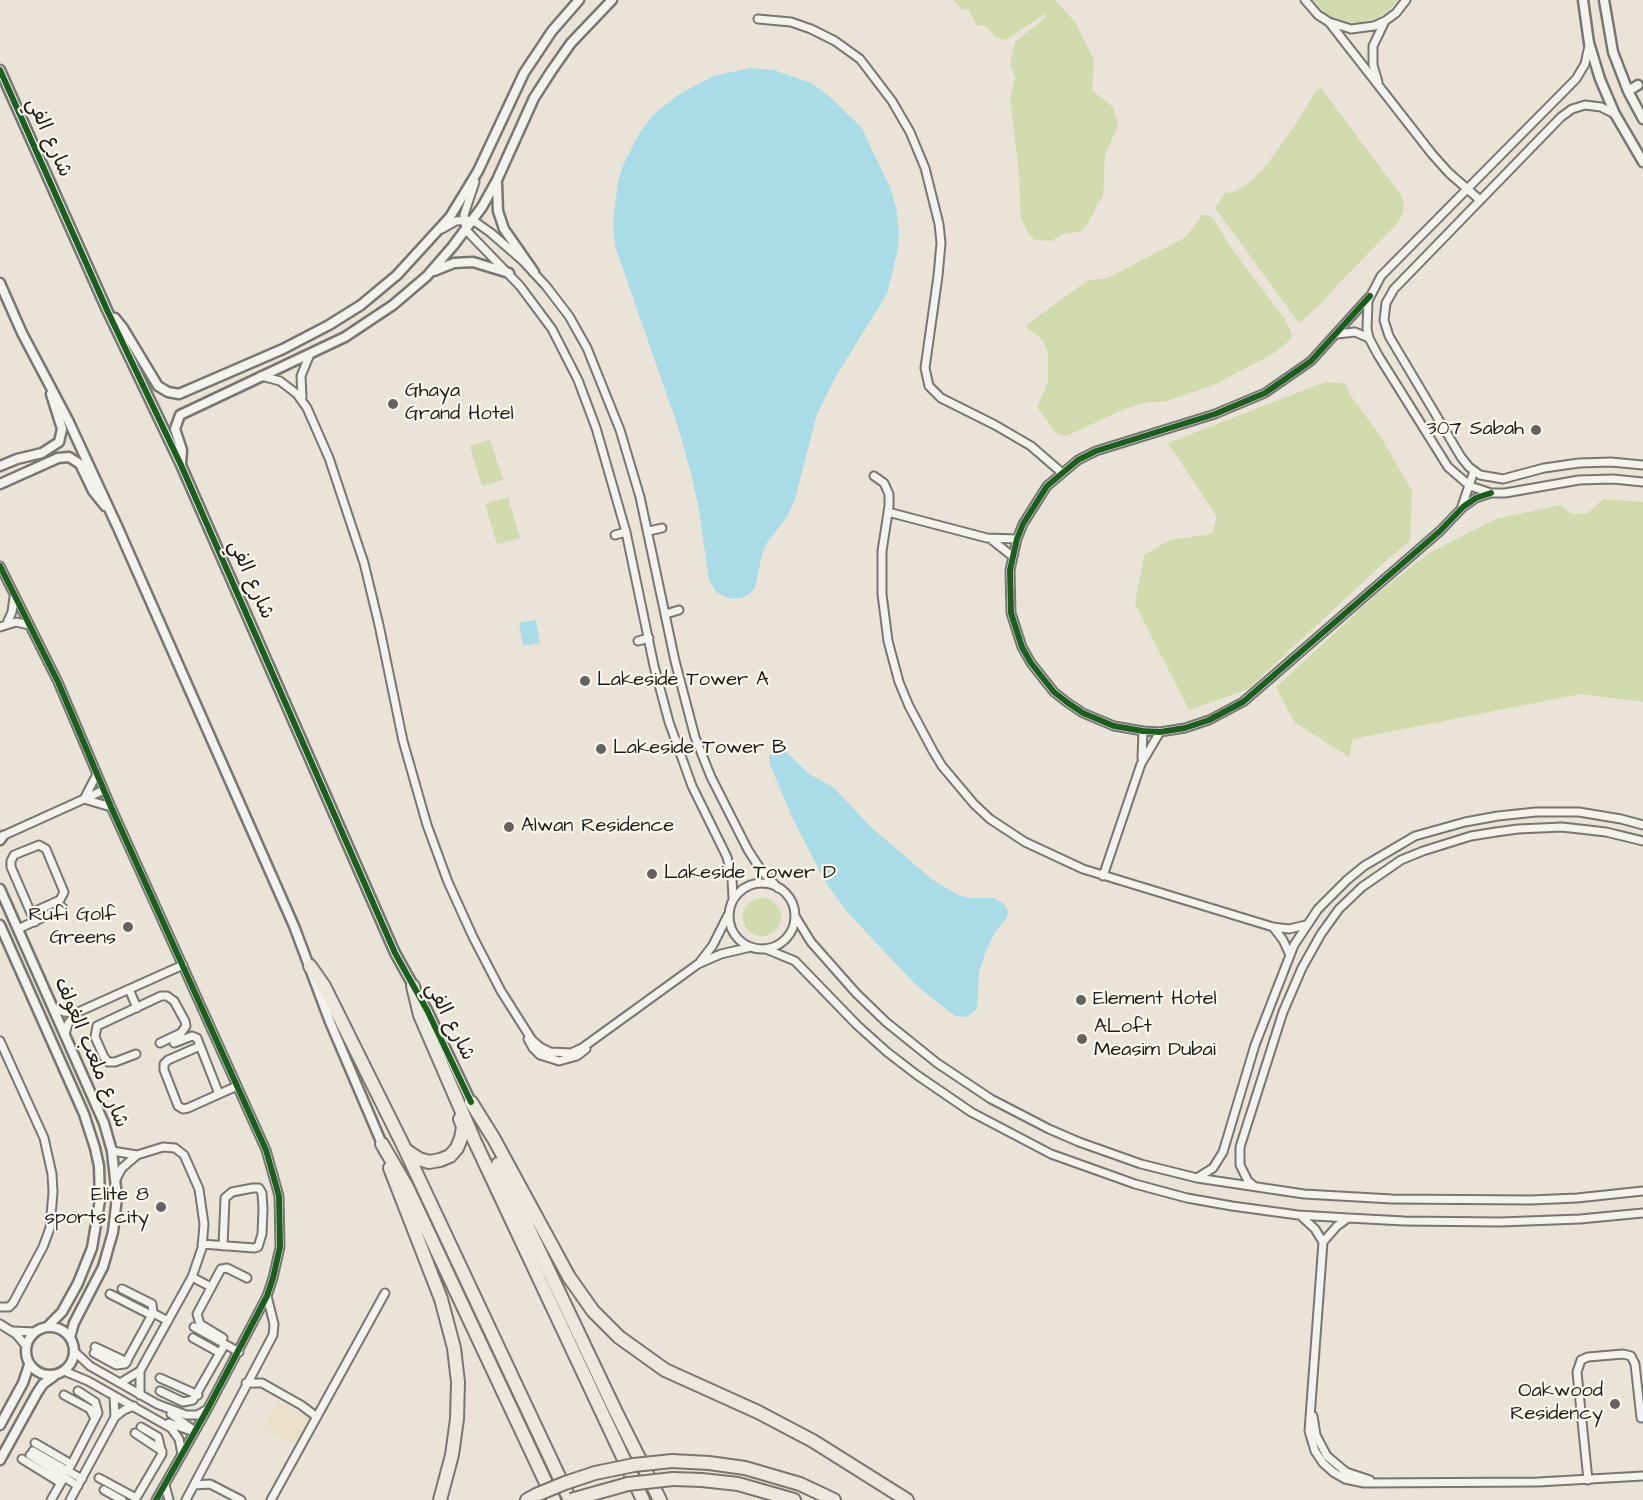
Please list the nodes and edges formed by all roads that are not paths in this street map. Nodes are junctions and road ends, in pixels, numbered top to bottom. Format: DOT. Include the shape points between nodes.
graph roads {
  1 [pos="579,0"];
  2 [pos="612,0"];
  3 [pos="1305,0"];
  4 [pos="1406,0"];
  5 [pos="1583,0"];
  6 [pos="1604,0"];
  7 [pos="758,19"];
  8 [pos="1385,21"];
  9 [pos="1329,22"];
  10 [pos="1589,43"];
  11 [pos="0,70"];
  12 [pos="1638,85"];
  13 [pos="1628,91"];
  14 [pos="1383,92"];
  15 [pos="1615,114"];
  16 [pos="1643,119"];
  17 [pos="1643,162"];
  18 [pos="478,171"];
  19 [pos="497,180"];
  20 [pos="1468,189"];
  21 [pos="1480,200"];
  22 [pos="468,221"];
  23 [pos="466,230"];
  24 [pos="437,232"];
  25 [pos="534,272"];
  26 [pos="509,273"];
  27 [pos="426,276"];
  28 [pos="0,283"];
  29 [pos="1370,296"];
  30 [pos="107,310"];
  31 [pos="1337,334"];
  32 [pos="1369,338"];
  33 [pos="310,353"];
  34 [pos="258,376"];
  35 [pos="50,385"];
  36 [pos="302,400"];
  37 [pos="181,465"];
  38 [pos="1643,465"];
  39 [pos="0,466"];
  40 [pos="1474,471"];
  41 [pos="1061,472"];
  42 [pos="874,476"];
  43 [pos="1643,482"];
  44 [pos="0,484"];
  45 [pos="1470,486"];
  46 [pos="1491,493"];
  47 [pos="111,512"];
  48 [pos="888,512"];
  49 [pos="1458,513"];
  50 [pos="662,528"];
  51 [pos="649,531"];
  52 [pos="626,532"];
  53 [pos="615,535"];
  54 [pos="987,538"];
  55 [pos="1017,539"];
  56 [pos="1012,556"];
  57 [pos="0,566"];
  58 [pos="14,594"];
  59 [pos="679,610"];
  60 [pos="666,614"];
  61 [pos="4,625"];
  62 [pos="29,625"];
  63 [pos="649,638"];
  64 [pos="638,641"];
  65 [pos="1143,731"];
  66 [pos="1160,732"];
  67 [pos="1141,764"];
  68 [pos="97,774"];
  69 [pos="104,790"];
  70 [pos="84,800"];
  71 [pos="111,807"];
  72 [pos="1643,825"];
  73 [pos="1,837"];
  74 [pos="1643,841"];
  75 [pos="1103,876"];
  76 [pos="778,888"];
  77 [pos="0,889"];
  78 [pos="734,899"];
  79 [pos="63,908"];
  80 [pos="31,913"];
  81 [pos="729,914"];
  82 [pos="795,916"];
  83 [pos="35,922"];
  84 [pos="0,925"];
  85 [pos="1306,925"];
  86 [pos="1273,927"];
  87 [pos="18,929"];
  88 [pos="751,947"];
  89 [pos="766,949"];
  90 [pos="1290,955"];
  91 [pos="698,964"];
  92 [pos="183,965"];
  93 [pos="310,966"];
  94 [pos="413,986"];
  95 [pos="129,989"];
  96 [pos="54,1008"];
  97 [pos="137,1008"];
  98 [pos="76,1013"];
  99 [pos="65,1034"];
  100 [pos="0,1041"];
  101 [pos="160,1042"];
  102 [pos="198,1042"];
  103 [pos="175,1045"];
  104 [pos="136,1054"];
  105 [pos="60,1060"];
  106 [pos="451,1085"];
  107 [pos="237,1086"];
  108 [pos="91,1094"];
  109 [pos="219,1094"];
  110 [pos="471,1102"];
  111 [pos="382,1144"];
  112 [pos="402,1145"];
  113 [pos="112,1151"];
  114 [pos="137,1155"];
  115 [pos="1197,1178"];
  116 [pos="116,1179"];
  117 [pos="1255,1187"];
  118 [pos="1643,1191"];
  119 [pos="279,1196"];
  120 [pos="263,1198"];
  121 [pos="1643,1213"];
  122 [pos="1298,1215"];
  123 [pos="1348,1218"];
  124 [pos="1323,1242"];
  125 [pos="202,1244"];
  126 [pos="223,1246"];
  127 [pos="192,1277"];
  128 [pos="247,1278"];
  129 [pos="211,1287"];
  130 [pos="122,1289"];
  131 [pos="385,1293"];
  132 [pos="110,1294"];
  133 [pos="267,1296"];
  134 [pos="0,1307"];
  135 [pos="152,1314"];
  136 [pos="168,1321"];
  137 [pos="0,1324"];
  138 [pos="47,1327"];
  139 [pos="194,1327"];
  140 [pos="11,1331"];
  141 [pos="35,1332"];
  142 [pos="70,1337"];
  143 [pos="193,1338"];
  144 [pos="224,1341"];
  145 [pos="26,1346"];
  146 [pos="94,1350"];
  147 [pos="75,1352"];
  148 [pos="239,1352"];
  149 [pos="220,1353"];
  150 [pos="29,1365"];
  151 [pos="255,1366"];
  152 [pos="64,1371"];
  153 [pos="140,1371"];
  154 [pos="55,1375"];
  155 [pos="160,1378"];
  156 [pos="120,1383"];
  157 [pos="246,1383"];
  158 [pos="262,1383"];
  159 [pos="78,1391"];
  160 [pos="160,1391"];
  161 [pos="64,1395"];
  162 [pos="114,1395"];
  163 [pos="140,1395"];
  164 [pos="198,1395"];
  165 [pos="157,1404"];
  166 [pos="135,1406"];
  167 [pos="207,1410"];
  168 [pos="319,1414"];
  169 [pos="611,1415"];
  170 [pos="153,1416"];
  171 [pos="115,1417"];
  172 [pos="1641,1418"];
  173 [pos="95,1419"];
  174 [pos="0,1425"];
  175 [pos="141,1427"];
  176 [pos="195,1431"];
  177 [pos="135,1433"];
  178 [pos="33,1450"];
  179 [pos="162,1451"];
  180 [pos="182,1455"];
  181 [pos="22,1459"];
  182 [pos="0,1460"];
  183 [pos="202,1470"];
  184 [pos="66,1473"];
  185 [pos="1643,1476"];
  186 [pos="99,1478"];
  187 [pos="1588,1480"];
  188 [pos="80,1483"];
  189 [pos="210,1484"];
  190 [pos="165,1485"];
  191 [pos="194,1485"];
  192 [pos="104,1490"];
  193 [pos="532,1498"];
  194 [pos="135,1499"];
  195 [pos="51,1500"];
  196 [pos="70,1500"];
  197 [pos="122,1500"];
  198 [pos="156,1500"];
  199 [pos="169,1500"];
  200 [pos="186,1500"];
  201 [pos="241,1500"];
  202 [pos="271,1500"];
  203 [pos="440,1500"];
  204 [pos="554,1500"];
  205 [pos="570,1500"];
  206 [pos="643,1500"];
  207 [pos="660,1500"];
  208 [pos="794,1500"];
  209 [pos="834,1500"];
  210 [pos="907,1500"];
  1 -- 18 [label="street" via="524,73"];
  2 -- 19 [label="street" via="571,43 534,98"];
  3 -- 9 [label="street"];
  4 -- 8 [label="street"];
  5 -- 10 [label="street"];
  6 -- 13 [label="street" via="1613,52"];
  7 -- 41 [label="street" via="791,22 835,41 860,59 892,101 925,168 939,224 938,276 925,368 929,386 941,398 1031,446"];
  8 -- 9 [label="street" via="1363,28"];
  8 -- 14 [label="street" via="1372,56"];
  9 -- 14 [label="street"];
  10 -- 15 [label="street"];
  10 -- 20 [label="street" via="1585,64 1576,79"];
  11 -- 30 [label="street, شارع الفي"];
  12 -- 13 [label="street"];
  13 -- 16 [label="street"];
  14 -- 20 [label="street" via="1441,164"];
  15 -- 17 [label="street"];
  15 -- 21 [label="street" via="1585,105 1566,113"];
  18 -- 22 [label="street" via="465,210"];
  18 -- 24 [label="street"];
  19 -- 22 [label="street"];
  19 -- 25 [label="street" via="500,219"];
  20 -- 21 [label="street"];
  20 -- 29 [label="street" via="1381,276"];
  21 -- 40 [label="street" via="1394,289 1384,311 1389,336 1461,457"];
  22 -- 23 [label="street"];
  22 -- 24 [label="street" via="451,223"];
  22 -- 25 [label="street" via="491,233"];
  23 -- 26 [label="street"];
  23 -- 27 [label="street"];
  24 -- 30 [label="street" via="388,283 345,316 284,349 184,392 173,394 158,386 123,328"];
  25 -- 51 [label="street" via="563,308 587,348 620,430"];
  26 -- 27 [label="street" via="473,262 444,266"];
  26 -- 52 [label="street" via="541,312 570,362 596,428"];
  27 -- 33 [label="street" via="369,322"];
  28 -- 35 [label="street"];
  29 -- 31 [label="street"];
  29 -- 32 [label="street" via="1366,314"];
  30 -- 37 [label="street, شارع الفي"];
  31 -- 32 [label="street" via="1355,332"];
  31 -- 41 [label="street" via="1297,373 1265,393 1223,411 1096,451"];
  32 -- 45 [label="street" via="1448,467"];
  33 -- 34 [label="street"];
  33 -- 36 [label="street" via="301,376"];
  34 -- 36 [label="street" via="286,384"];
  34 -- 37 [label="street" via="180,415 175,429 182,450"];
  35 -- 39 [label="street" via="61,439 48,450"];
  35 -- 47 [label="street"];
  36 -- 91 [label="street" via="332,465 364,563 402,741 427,825 473,937 533,1048 558,1060 577,1056"];
  37 -- 94 [label="street, شارع الفي" via="395,953"];
  38 -- 40 [label="street" via="1579,463 1503,479"];
  40 -- 45 [label="street"];
  41 -- 55 [label="street" via="1037,498"];
  42 -- 48 [label="street" via="887,488"];
  43 -- 46 [label="street" via="1580,480 1512,493"];
  44 -- 47 [label="street" via="58,458 69,457 80,464 97,497"];
  45 -- 46 [label="street"];
  45 -- 49 [label="street"];
  46 -- 49 [label="street" via="1469,502"];
  47 -- 93 [label="street"];
  48 -- 54 [label="street"];
  48 -- 75 [label="street" via="882,565 887,633 909,706 933,751 960,789 990,819 1044,852"];
  49 -- 66 [label="street" via="1243,702 1197,725"];
  50 -- 51 [label="street"];
  51 -- 60 [label="street"];
  52 -- 53 [label="street"];
  52 -- 63 [label="street"];
  54 -- 55 [label="street"];
  54 -- 56 [label="street"];
  55 -- 56 [label="street"];
  56 -- 65 [label="street" via="1011,613 1022,647 1041,678 1083,713 1114,726"];
  57 -- 58 [label="street"];
  58 -- 61 [label="street"];
  58 -- 62 [label="street"];
  59 -- 60 [label="street"];
  60 -- 76 [label="street" via="689,716 703,757 748,850"];
  61 -- 62 [label="street"];
  62 -- 68 [label="street"];
  63 -- 64 [label="street"];
  63 -- 78 [label="street" via="676,743 730,867"];
  65 -- 66 [label="street"];
  65 -- 67 [label="street"];
  66 -- 67 [label="street"];
  67 -- 75 [label="street"];
  68 -- 69 [label="street"];
  68 -- 70 [label="street"];
  69 -- 70 [label="street"];
  69 -- 71 [label="street"];
  70 -- 71 [label="street"];
  70 -- 73 [label="street"];
  71 -- 92 [label="street"];
  72 -- 85 [label="street" via="1579,812 1536,812 1481,818 1432,831 1397,845 1364,866 1332,894"];
  74 -- 117 [label="street" via="1584,828 1518,829 1424,851 1362,887 1339,909 1313,947 1279,1023 1240,1147 1240,1165"];
  75 -- 86 [label="street"];
  76 -- 78 [label="street" via="749,886"];
  76 -- 82 [label="street" via="790,899"];
  77 -- 87 [label="street, شارع ملعب الغولف"];
  78 -- 81 [label="street"];
  79 -- 83 [label="street"];
  80 -- 80 [label="street" via="60,900 64,892 46,849 39,845 14,855 11,861"];
  80 -- 83 [label="street"];
  81 -- 88 [label="street" via="737,938"];
  81 -- 91 [label="street"];
  82 -- 89 [label="street" via="790,934"];
  82 -- 115 [label="street" via="810,942 871,1008 964,1081 1079,1142"];
  83 -- 87 [label="street"];
  84 -- 105 [label="street, شارع ملعب الغولف"];
  85 -- 86 [label="street"];
  85 -- 90 [label="street"];
  86 -- 90 [label="street"];
  87 -- 96 [label="street, شارع ملعب الغولف"];
  88 -- 89 [label="street"];
  88 -- 91 [label="street"];
  89 -- 122 [label="street" via="795,961 857,1025 917,1075 971,1112 1024,1141 1135,1184 1212,1203"];
  90 -- 115 [label="street" via="1255,1045 1223,1152 1213,1168"];
  92 -- 95 [label="street"];
  92 -- 107 [label="street"];
  93 -- 111 [label="street"];
  93 -- 112 [label="highway" via="327,991"];
  94 -- 106 [label="highway" via="418,1010"];
  94 -- 110 [label="street, شارع الفي"];
  95 -- 97 [label="street"];
  95 -- 98 [label="street"];
  96 -- 98 [label="street"];
  96 -- 99 [label="street, شارع ملعب الغولف"];
  97 -- 101 [label="street" via="161,996 174,1001 186,1026 181,1033"];
  97 -- 104 [label="street" via="100,1023 94,1033 108,1062"];
  98 -- 99 [label="street"];
  99 -- 108 [label="street, شارع ملعب الغولف"];
  100 -- 134 [label="street" via="44,1138 53,1192 44,1247 11,1306"];
  102 -- 103 [label="street" via="192,1036"];
  102 -- 109 [label="street"];
  102 -- 109 [label="street" via="164,1064 177,1104 185,1109"];
  105 -- 108 [label="street" via="71,1060"];
  105 -- 138 [label="street, شارع ملعب الغولف" via="90,1131 99,1166 100,1200 87,1264 62,1312"];
  106 -- 112 [label="highway" via="462,1128 457,1148 445,1158 429,1162 414,1157"];
  106 -- 169 [label="highway" via="475,1142"];
  107 -- 109 [label="street"];
  107 -- 119 [label="street" via="266,1150"];
  108 -- 113 [label="street, شارع ملعب الغولف"];
  110 -- 169 [label="highway"];
  110 -- 210 [label="highway" via="569,1276 593,1311 619,1337 665,1370 813,1441"];
  111 -- 203 [label="highway" via="441,1299 454,1348 457,1419"];
  111 -- 204 [label="highway" via="407,1187"];
  112 -- 205 [label="highway"];
  113 -- 114 [label="street"];
  113 -- 116 [label="street, شارع ملعب الغولف"];
  114 -- 116 [label="street" via="122,1167"];
  114 -- 125 [label="street" via="169,1147 184,1155 202,1200"];
  115 -- 117 [label="street"];
  116 -- 142 [label="street, شارع ملعب الغولف" via="116,1215 109,1250"];
  117 -- 118 [label="street" via="1304,1194 1439,1201 1577,1198"];
  119 -- 120 [label="street"];
  119 -- 133 [label="street" via="280,1247"];
  120 -- 126 [label="street" via="260,1245"];
  120 -- 126 [label="street" via="256,1188 227,1195 223,1204"];
  121 -- 123 [label="street" via="1500,1222"];
  122 -- 123 [label="street"];
  122 -- 124 [label="street" via="1316,1229"];
  123 -- 124 [label="street"];
  124 -- 187 [label="street" via="1309,1424 1315,1451 1328,1468 1339,1476 1364,1483"];
  125 -- 126 [label="street"];
  125 -- 127 [label="street"];
  127 -- 129 [label="street"];
  127 -- 136 [label="street"];
  128 -- 129 [label="street" via="223,1268"];
  129 -- 144 [label="street" via="197,1318"];
  130 -- 135 [label="street" via="152,1304"];
  131 -- 168 [label="street"];
  132 -- 135 [label="street"];
  133 -- 148 [label="street"];
  133 -- 151 [label="street" via="274,1331"];
  135 -- 136 [label="street"];
  135 -- 146 [label="street" via="127,1362 121,1366"];
  136 -- 153 [label="street"];
  137 -- 140 [label="street"];
  138 -- 141 [label="street"];
  138 -- 142 [label="street" via="60,1329"];
  139 -- 144 [label="street"];
  140 -- 141 [label="street"];
  140 -- 145 [label="street"];
  141 -- 145 [label="street"];
  142 -- 147 [label="street"];
  143 -- 149 [label="street"];
  144 -- 148 [label="street"];
  144 -- 149 [label="street"];
  145 -- 150 [label="street"];
  147 -- 152 [label="street"];
  147 -- 156 [label="street" via="90,1366"];
  148 -- 167 [label="street"];
  149 -- 164 [label="street"];
  150 -- 154 [label="street" via="40,1374"];
  150 -- 174 [label="street"];
  151 -- 157 [label="street"];
  151 -- 158 [label="street"];
  152 -- 154 [label="street"];
  152 -- 162 [label="street"];
  153 -- 156 [label="street"];
  153 -- 163 [label="street"];
  154 -- 182 [label="street" via="37,1393"];
  155 -- 164 [label="street"];
  156 -- 163 [label="street"];
  157 -- 158 [label="street"];
  157 -- 183 [label="street"];
  158 -- 168 [label="street"];
  159 -- 173 [label="street" via="95,1402"];
  160 -- 164 [label="street" via="183,1402"];
  161 -- 173 [label="street" via="90,1409"];
  162 -- 166 [label="street"];
  162 -- 171 [label="street"];
  163 -- 165 [label="street"];
  165 -- 167 [label="street" via="186,1415"];
  165 -- 176 [label="street"];
  166 -- 170 [label="street"];
  166 -- 171 [label="street"];
  167 -- 176 [label="street"];
  168 -- 202 [label="street"];
  169 -- 206 [label="highway, bridge"];
  169 -- 207 [label="highway, bridge"];
  170 -- 176 [label="street"];
  170 -- 180 [label="street" via="177,1435"];
  171 -- 188 [label="street"];
  172 -- 187 [label="street" via="1631,1356 1581,1360 1577,1372"];
  173 -- 184 [label="street"];
  175 -- 179 [label="street" via="157,1436"];
  176 -- 180 [label="street"];
  177 -- 179 [label="street"];
  178 -- 184 [label="street"];
  179 -- 194 [label="street"];
  180 -- 190 [label="street"];
  181 -- 184 [label="street"];
  183 -- 189 [label="street"];
  183 -- 191 [label="street"];
  184 -- 188 [label="street"];
  184 -- 195 [label="street"];
  185 -- 187 [label="street"];
  186 -- 194 [label="street"];
  188 -- 196 [label="street"];
  189 -- 191 [label="street"];
  189 -- 201 [label="street"];
  190 -- 198 [label="street"];
  190 -- 199 [label="street"];
  191 -- 200 [label="street"];
  192 -- 197 [label="street"];
  193 -- 209 [label="highway, bridge" via="580,1477 614,1468 672,1461 709,1462 754,1470 800,1484"];
  205 -- 208 [label="highway, bridge" via="628,1484 673,1479 738,1484"];
}
